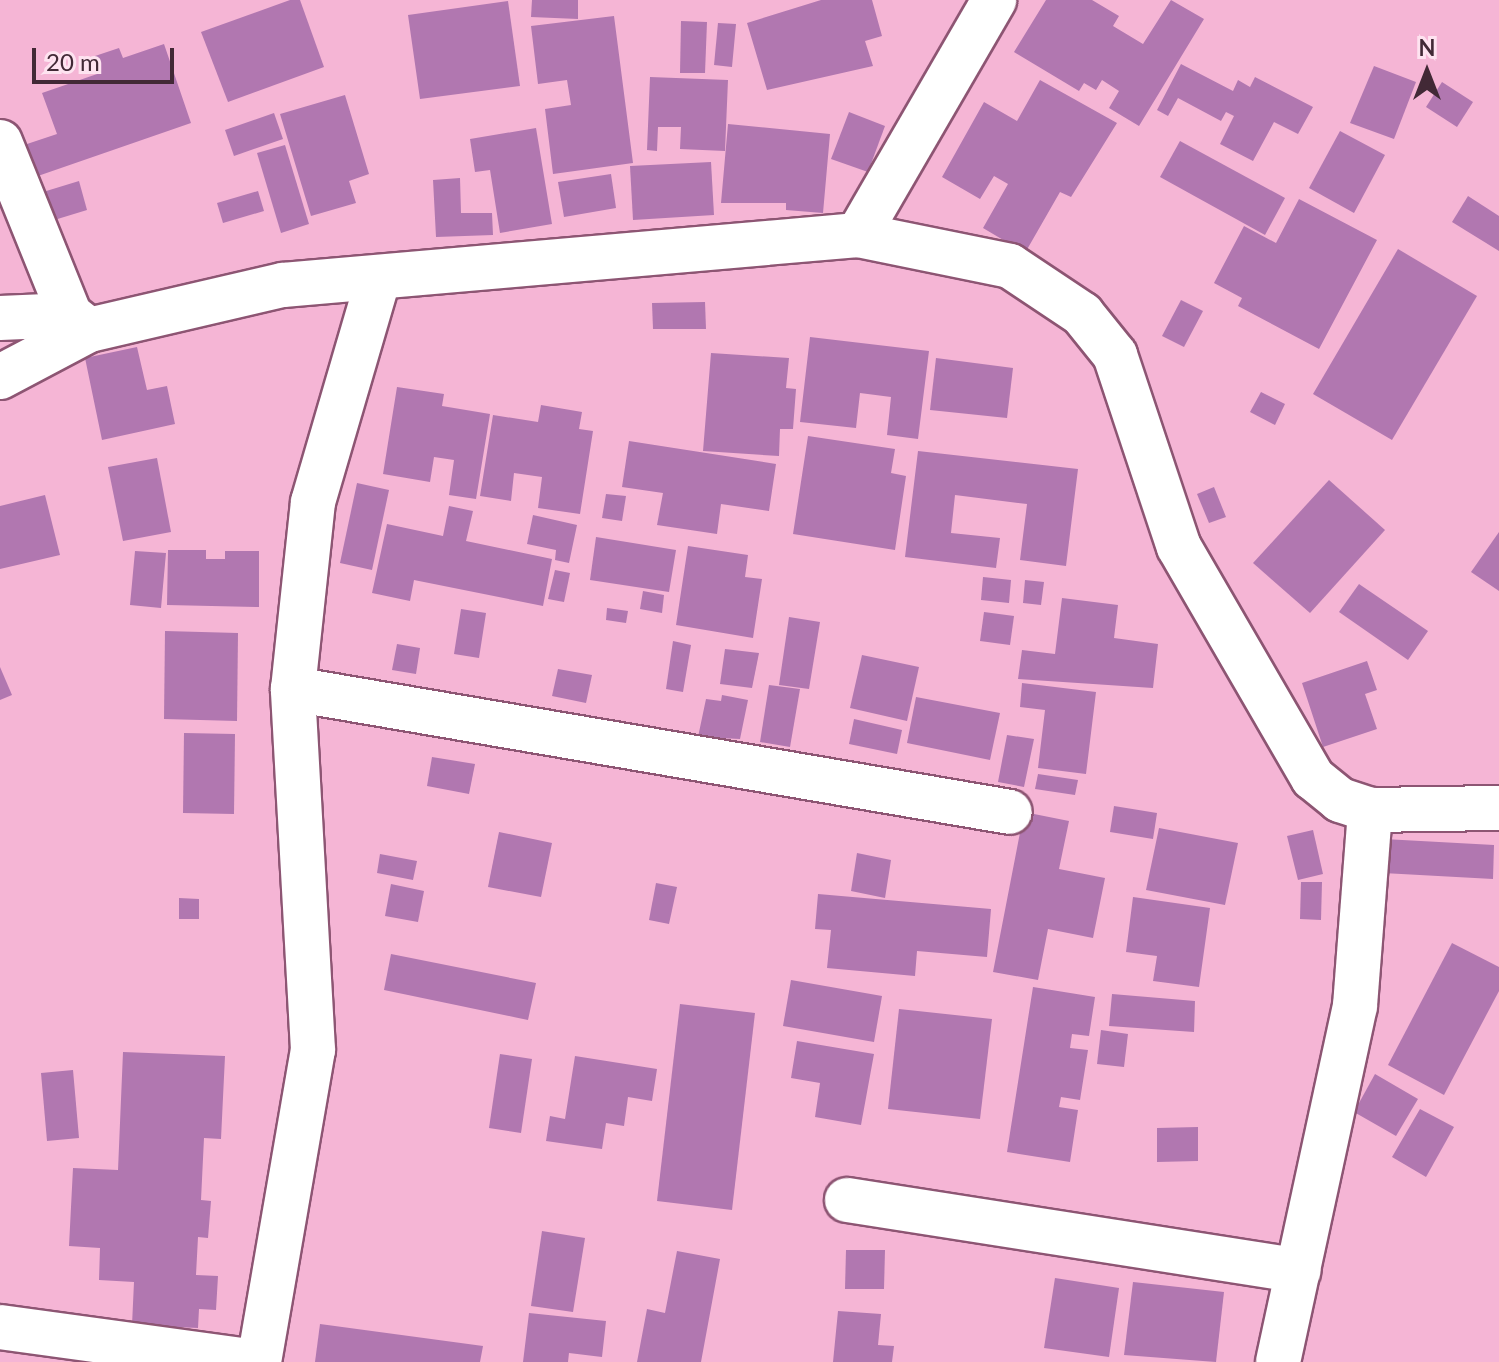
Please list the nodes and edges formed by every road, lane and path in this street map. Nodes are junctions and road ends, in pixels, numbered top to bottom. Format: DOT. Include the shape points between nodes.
graph roads {
  1 [pos="994,0"];
  2 [pos="0,142"];
  3 [pos="858,235"];
  4 [pos="378,279"];
  5 [pos="0,318"];
  6 [pos="80,323"];
  7 [pos="0,377"];
  8 [pos="293,689"];
  9 [pos="1499,808"];
  10 [pos="1370,810"];
  11 [pos="1010,812"];
  12 [pos="847,1200"];
  13 [pos="1298,1271"];
  14 [pos="0,1327"];
  15 [pos="258,1362"];
  16 [pos="1278,1362"];
  1 -- 3 [label="street"];
  2 -- 6 [label="street"];
  3 -- 4 [label="street" via="640,249"];
  3 -- 10 [label="street" via="1010,266 1082,314 1115,355 1179,547 1297,758 1324,790"];
  4 -- 6 [label="street" via="283,285"];
  4 -- 8 [label="street" via="313,502"];
  5 -- 6 [label="street"];
  6 -- 7 [label="street"];
  8 -- 11 [label="street"];
  8 -- 15 [label="street" via="313,1050"];
  9 -- 10 [label="street"];
  10 -- 13 [label="street" via="1355,1006"];
  12 -- 13 [label="street"];
  13 -- 16 [label="street"];
  14 -- 15 [label="street"];
}
